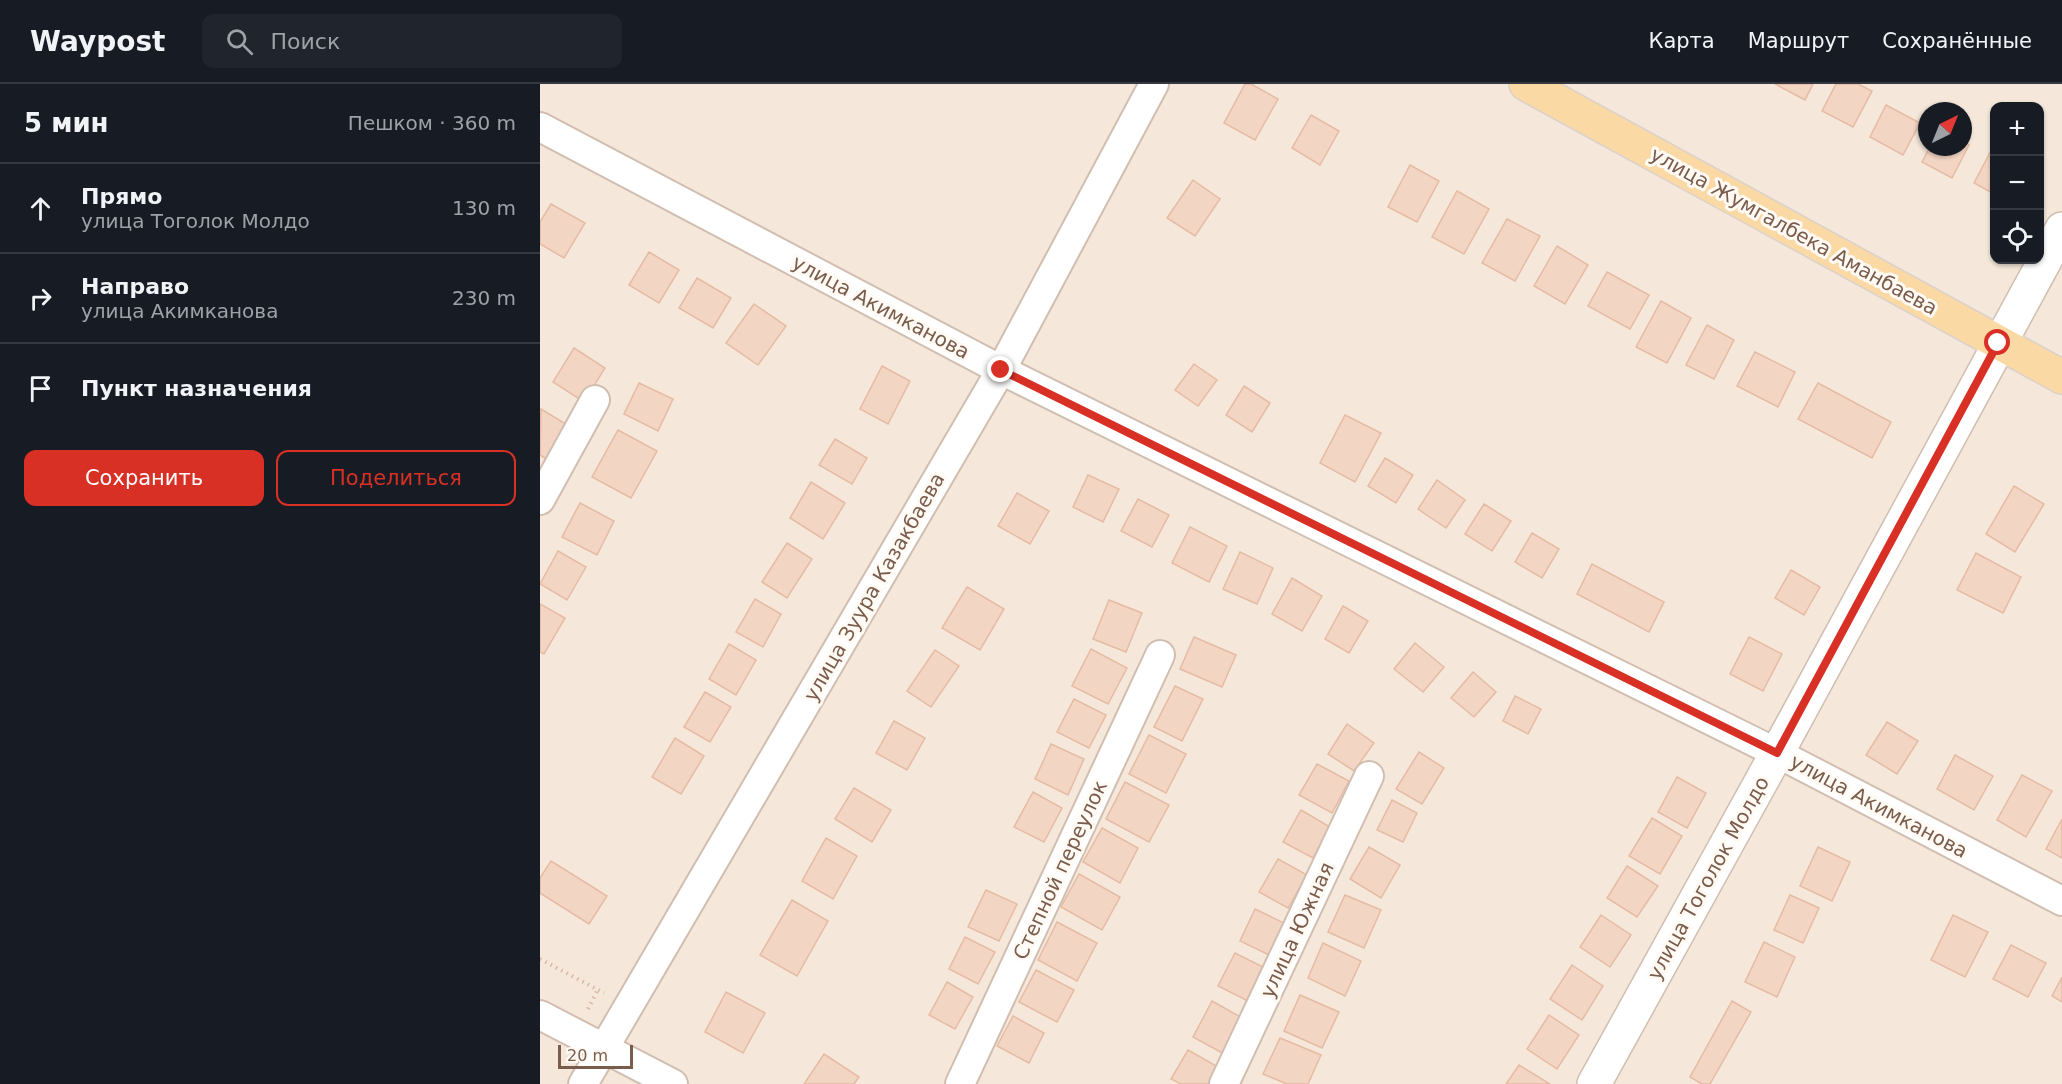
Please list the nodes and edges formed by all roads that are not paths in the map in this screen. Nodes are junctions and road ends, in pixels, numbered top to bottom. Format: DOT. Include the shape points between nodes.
graph roads {
  1 [pos="1154,84"];
  2 [pos="1526,84"];
  3 [pos="540,127"];
  4 [pos="2062,230"];
  5 [pos="1998,343"];
  6 [pos="1001,370"];
  7 [pos="2062,377"];
  8 [pos="595,400"];
  9 [pos="540,500"];
  10 [pos="1160,655"];
  11 [pos="1777,753"];
  12 [pos="1369,776"];
  13 [pos="2062,901"];
  14 [pos="540,1015"];
  15 [pos="604,1048"];
  16 [pos="583,1084"];
  17 [pos="673,1084"];
  18 [pos="960,1084"];
  19 [pos="1224,1084"];
  20 [pos="1594,1084"];
  1 -- 6 [label="street, улица Зуура Казакбаева"];
  2 -- 5 [label="main road, улица Жумгалбека Аманбаева"];
  3 -- 6 [label="street, улица Акимканова"];
  4 -- 5 [label="street, улица Тоголок Молдо"];
  5 -- 7 [label="main road, улица Жумгалбека Аманбаева"];
  5 -- 11 [label="street, улица Тоголок Молдо"];
  6 -- 11 [label="street, улица Акимканова"];
  6 -- 15 [label="street, улица Зуура Казакбаева"];
  8 -- 9 [label="street"];
  10 -- 18 [label="street, Степной переулок"];
  11 -- 13 [label="street, улица Акимканова"];
  11 -- 20 [label="street, улица Тоголок Молдо"];
  12 -- 19 [label="street, улица Южная"];
  14 -- 15 [label="street"];
  15 -- 16 [label="street, улица Зуура Казакбаева"];
  15 -- 17 [label="street"];
}
